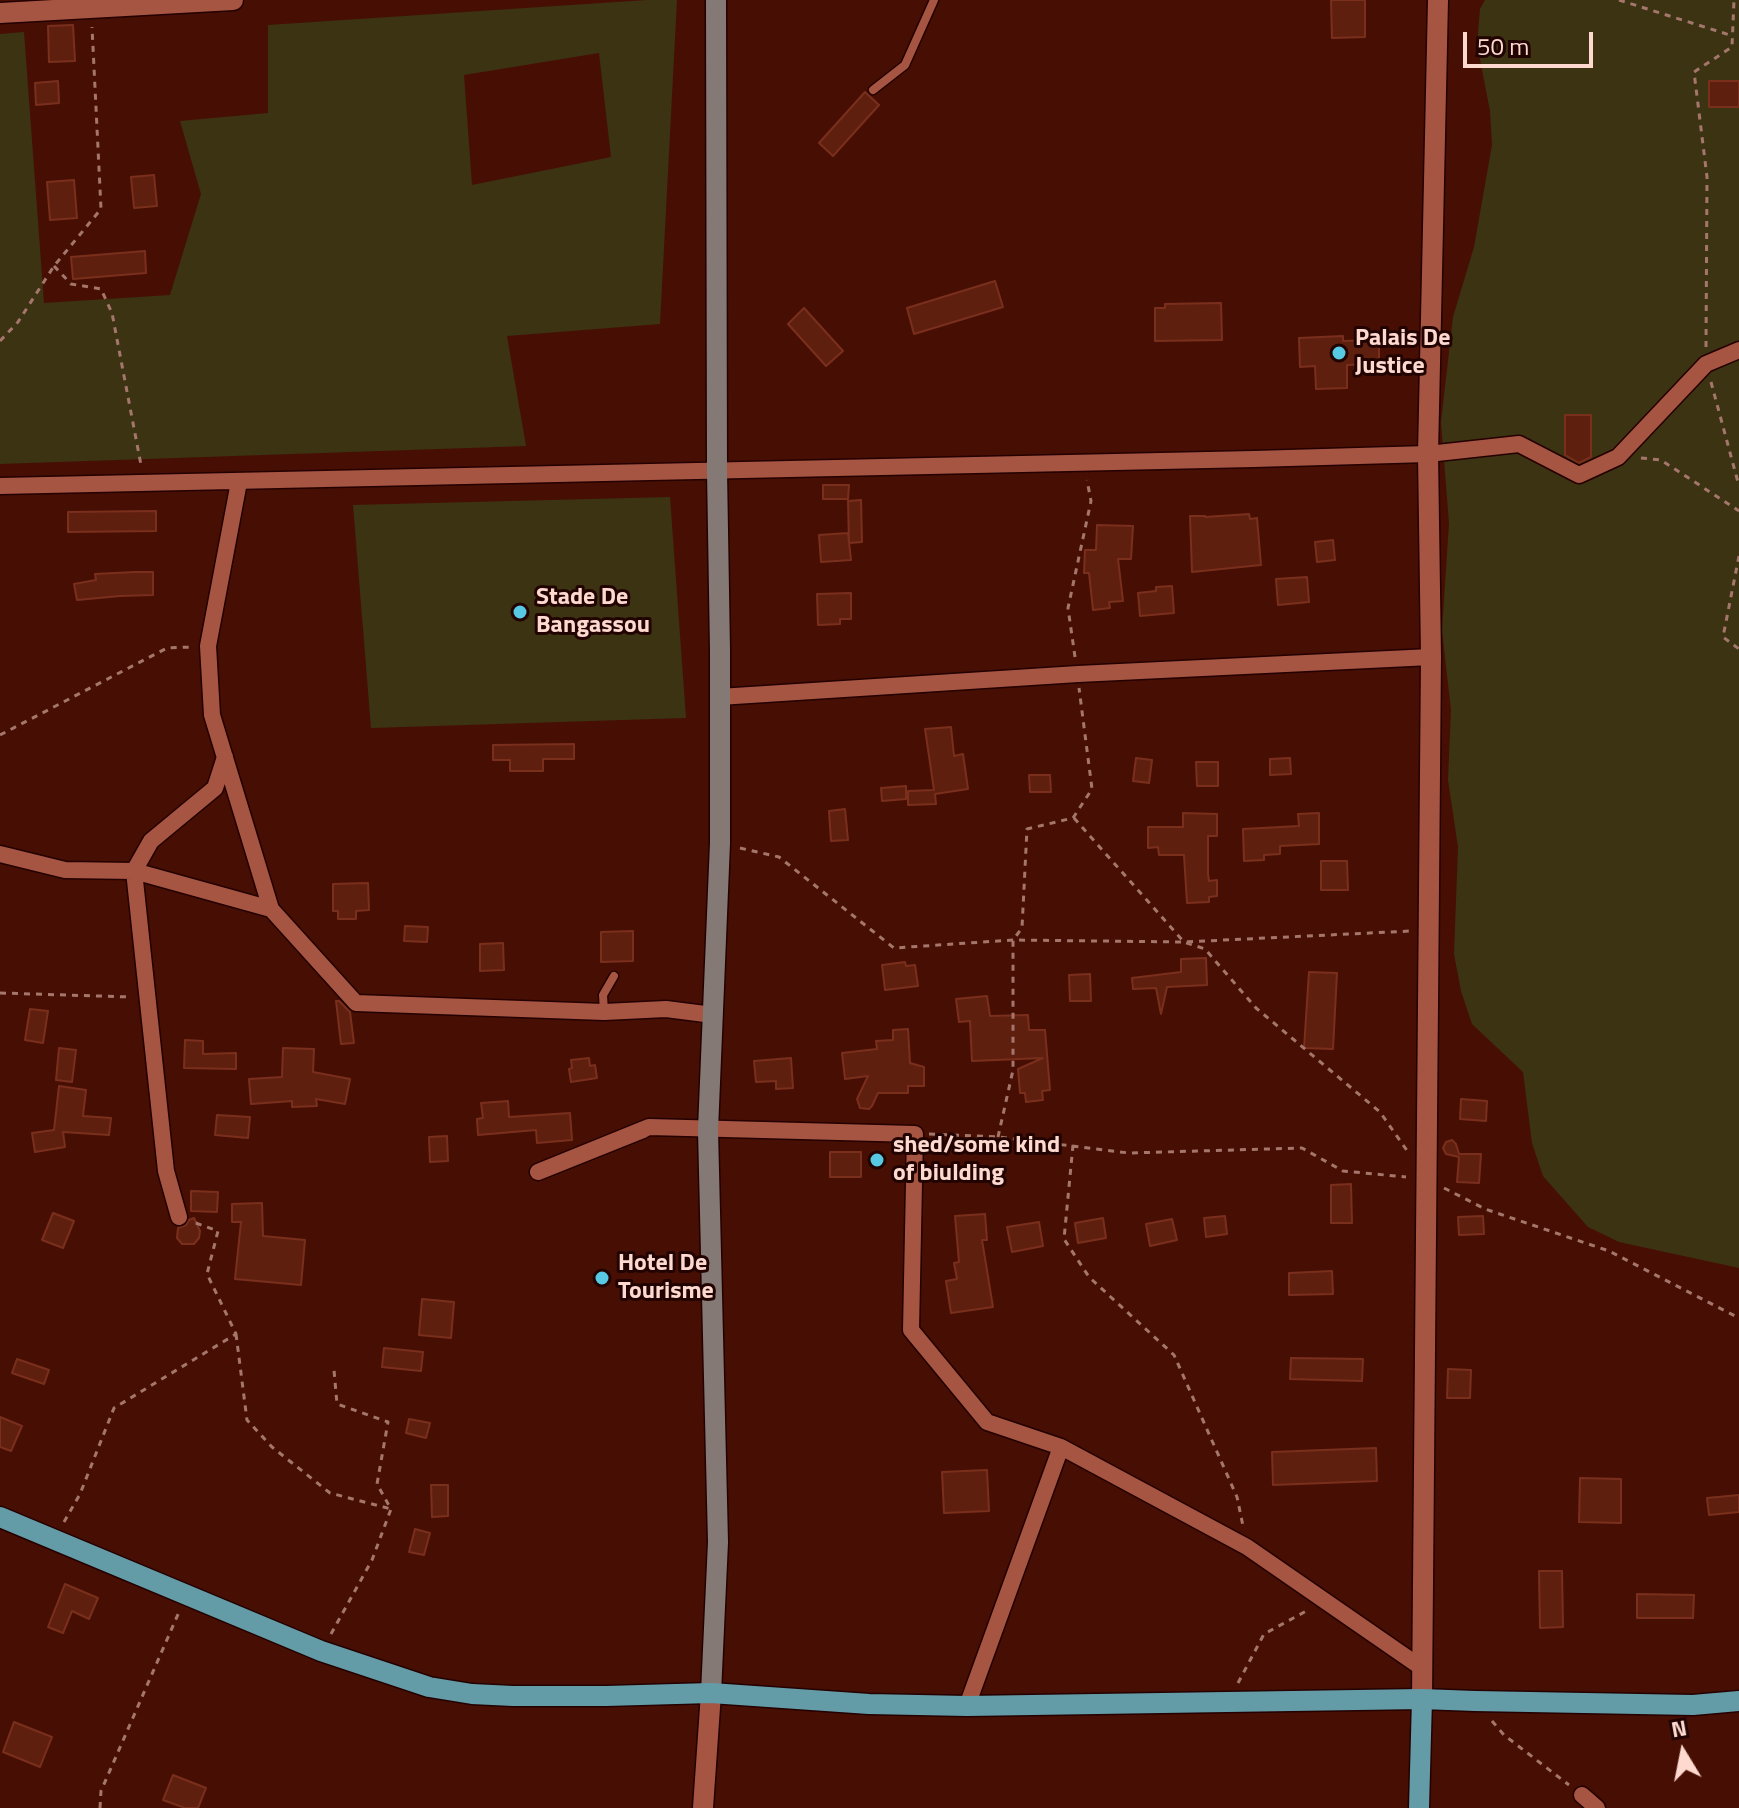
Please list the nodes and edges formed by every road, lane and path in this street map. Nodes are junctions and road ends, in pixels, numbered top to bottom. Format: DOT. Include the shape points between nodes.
graph roads {
  1 [pos="233,0"];
  2 [pos="716,0"];
  3 [pos="934,0"];
  4 [pos="1438,0"];
  5 [pos="1619,0"];
  6 [pos="1734,0"];
  7 [pos="91,8"];
  8 [pos="0,13"];
  9 [pos="1733,36"];
  10 [pos="873,90"];
  11 [pos="54,266"];
  12 [pos="0,341"];
  13 [pos="1739,350"];
  14 [pos="1706,364"];
  15 [pos="1428,454"];
  16 [pos="1618,457"];
  17 [pos="1083,462"];
  18 [pos="717,471"];
  19 [pos="239,482"];
  20 [pos="145,483"];
  21 [pos="0,486"];
  22 [pos="1739,486"];
  23 [pos="1739,511"];
  24 [pos="1739,556"];
  25 [pos="208,646"];
  26 [pos="1739,649"];
  27 [pos="1431,657"];
  28 [pos="1078,674"];
  29 [pos="719,697"];
  30 [pos="0,735"];
  31 [pos="225,757"];
  32 [pos="1073,818"];
  33 [pos="720,843"];
  34 [pos="0,854"];
  35 [pos="134,871"];
  36 [pos="271,909"];
  37 [pos="1429,930"];
  38 [pos="1013,940"];
  39 [pos="1184,942"];
  40 [pos="614,976"];
  41 [pos="0,993"];
  42 [pos="147,997"];
  43 [pos="604,1012"];
  44 [pos="713,1015"];
  45 [pos="643,1130"];
  46 [pos="708,1130"];
  47 [pos="915,1134"];
  48 [pos="998,1137"];
  49 [pos="1073,1145"];
  50 [pos="1426,1178"];
  51 [pos="179,1217"];
  52 [pos="1739,1318"];
  53 [pos="236,1334"];
  54 [pos="334,1370"];
  55 [pos="1061,1447"];
  56 [pos="391,1509"];
  57 [pos="0,1517"];
  58 [pos="54,1539"];
  59 [pos="1247,1547"];
  60 [pos="187,1594"];
  61 [pos="1325,1601"];
  62 [pos="321,1651"];
  63 [pos="1422,1668"];
  64 [pos="711,1693"];
  65 [pos="1422,1699"];
  66 [pos="1230,1701"];
  67 [pos="1475,1701"];
  68 [pos="1739,1701"];
  69 [pos="967,1706"];
  70 [pos="1582,1795"];
  71 [pos="100,1808"];
  72 [pos="703,1808"];
  73 [pos="1419,1808"];
  74 [pos="1597,1808"];
  1 -- 7 [label="street"];
  2 -- 18 [label="main road"];
  3 -- 10 [label="lane" via="905,65"];
  4 -- 15 [label="street"];
  5 -- 9 [label="path"];
  6 -- 9 [label="path"];
  7 -- 8 [label="street"];
  7 -- 11 [label="path" via="101,209"];
  9 -- 14 [label="path" via="1732,47 1694,72 1707,177"];
  11 -- 12 [label="path"];
  11 -- 20 [label="path" via="71,284 101,289 112,313"];
  13 -- 14 [label="street"];
  14 -- 16 [label="street"];
  14 -- 22 [label="path"];
  15 -- 16 [label="street" via="1519,444 1579,475"];
  15 -- 17 [label="street"];
  15 -- 27 [label="street"];
  16 -- 23 [label="path" via="1661,460"];
  17 -- 18 [label="street"];
  17 -- 28 [label="path" via="1091,501 1068,608"];
  18 -- 19 [label="street"];
  18 -- 29 [label="main road"];
  19 -- 20 [label="street"];
  19 -- 25 [label="street"];
  20 -- 21 [label="street"];
  24 -- 26 [label="path" via="1723,637"];
  25 -- 30 [label="path" via="167,648"];
  25 -- 31 [label="street" via="212,715"];
  27 -- 28 [label="street"];
  27 -- 37 [label="street"];
  28 -- 29 [label="street"];
  28 -- 32 [label="path" via="1092,789"];
  29 -- 33 [label="main road"];
  31 -- 35 [label="street" via="215,788 151,841"];
  31 -- 36 [label="street"];
  32 -- 38 [label="path" via="1027,829 1022,928"];
  32 -- 39 [label="path"];
  33 -- 38 [label="path" via="779,857 894,948"];
  33 -- 44 [label="main road"];
  34 -- 35 [label="street" via="65,870"];
  35 -- 36 [label="street"];
  35 -- 42 [label="street"];
  36 -- 43 [label="street" via="356,1003"];
  37 -- 39 [label="path"];
  37 -- 50 [label="street"];
  38 -- 39 [label="path"];
  38 -- 48 [label="path" via="1013,1070"];
  39 -- 50 [label="path" via="1205,949 1256,1008 1380,1112"];
  40 -- 43 [label="lane" via="603,995"];
  41 -- 42 [label="path"];
  42 -- 51 [label="street" via="166,1171"];
  43 -- 44 [label="street" via="666,1009"];
  44 -- 46 [label="main road"];
  45 -- 46 [label="street" via="538,1172 649,1127"];
  46 -- 47 [label="street"];
  46 -- 64 [label="main road" via="718,1542"];
  47 -- 48 [label="path"];
  47 -- 55 [label="street" via="911,1330 987,1422"];
  48 -- 49 [label="path"];
  49 -- 50 [label="path" via="1129,1153 1302,1148 1343,1171"];
  49 -- 59 [label="path" via="1064,1239 1089,1277 1174,1355 1237,1497"];
  50 -- 52 [label="path" via="1485,1209 1609,1251"];
  50 -- 63 [label="street"];
  51 -- 53 [label="path" via="218,1231 207,1274"];
  53 -- 56 [label="path" via="247,1420 330,1493"];
  53 -- 58 [label="path" via="114,1408 80,1494"];
  54 -- 56 [label="path" via="337,1404 388,1422 377,1484"];
  55 -- 59 [label="street"];
  55 -- 69 [label="street"];
  56 -- 62 [label="path" via="372,1560"];
  57 -- 58 [label="main road"];
  58 -- 60 [label="main road"];
  59 -- 61 [label="street"];
  60 -- 62 [label="main road"];
  60 -- 71 [label="path" via="101,1791"];
  61 -- 63 [label="street"];
  61 -- 66 [label="path" via="1264,1634"];
  62 -- 64 [label="main road" via="429,1687 472,1694"];
  63 -- 65 [label="street"];
  64 -- 69 [label="main road"];
  64 -- 72 [label="street"];
  65 -- 66 [label="main road"];
  65 -- 67 [label="main road"];
  65 -- 73 [label="main road"];
  66 -- 69 [label="main road"];
  67 -- 68 [label="main road"];
  67 -- 70 [label="path" via="1504,1735"];
  70 -- 74 [label="street"];
}
